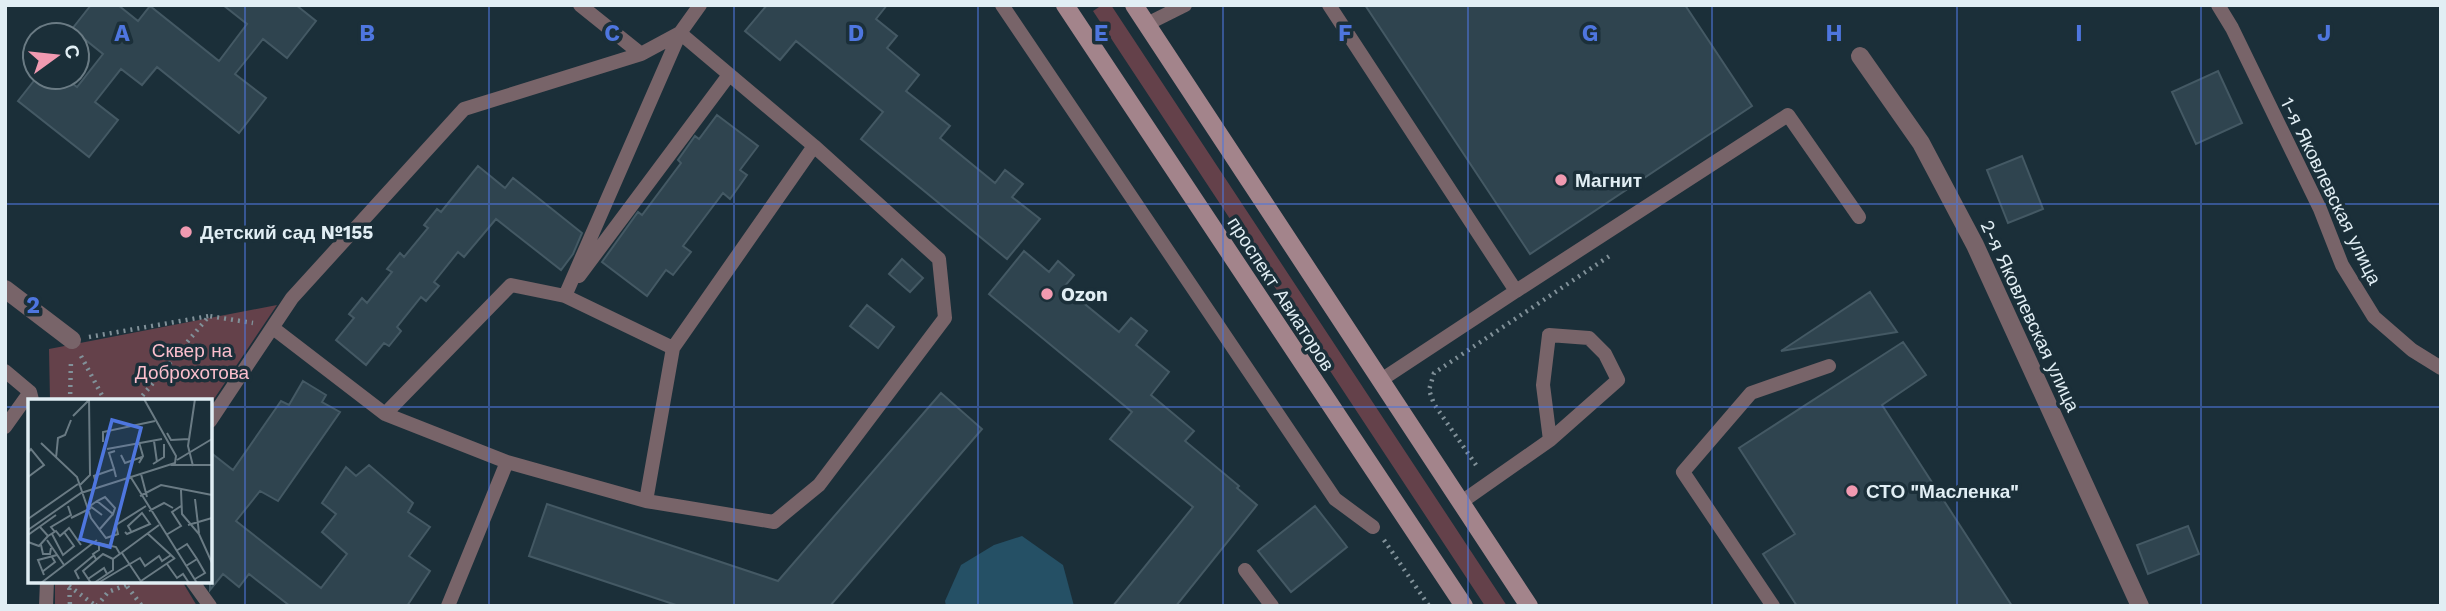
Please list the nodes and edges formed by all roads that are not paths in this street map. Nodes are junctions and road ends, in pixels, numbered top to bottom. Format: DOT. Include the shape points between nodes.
graph roads {
  1 [pos="580,5"];
  2 [pos="700,5"];
  3 [pos="1002,5"];
  4 [pos="1065,5"];
  5 [pos="1134,5"];
  6 [pos="1185,5"];
  7 [pos="1329,5"];
  8 [pos="2218,5"];
  9 [pos="1147,24"];
  10 [pos="680,33"];
  11 [pos="641,54"];
  12 [pos="1860,56"];
  13 [pos="729,75"];
  14 [pos="814,146"];
  15 [pos="1859,217"];
  16 [pos="5,289"];
  17 [pos="1516,291"];
  18 [pos="565,296"];
  19 [pos="274,327"];
  20 [pos="72,340"];
  21 [pos="673,348"];
  22 [pos="1829,366"];
  23 [pos="2441,368"];
  24 [pos="5,371"];
  25 [pos="1381,380"];
  26 [pos="32,396"];
  27 [pos="28,401"];
  28 [pos="385,414"];
  29 [pos="212,418"];
  30 [pos="5,427"];
  31 [pos="1550,440"];
  32 [pos="507,462"];
  33 [pos="646,501"];
  34 [pos="1460,503"];
  35 [pos="1373,527"];
  36 [pos="1245,570"];
  37 [pos="47,583"];
  38 [pos="193,583"];
  39 [pos="46,606"];
  40 [pos="209,606"];
  41 [pos="448,606"];
  42 [pos="1272,606"];
  43 [pos="1464,606"];
  44 [pos="1529,606"];
  45 [pos="1773,606"];
  46 [pos="2140,606"];
  1 -- 11 [label="lane"];
  2 -- 10 [label="lane"];
  3 -- 35 [label="lane" via="1335,499"];
  4 -- 43 [label="main road, проспект Авиаторов"];
  5 -- 9 [label="main road, проспект Авиаторов"];
  6 -- 9 [label="lane"];
  7 -- 17 [label="lane"];
  8 -- 23 [label="lane, 1-я Яковлевская улица" via="2320,209 2342,265 2374,317"];
  9 -- 25 [label="main road, проспект Авиаторов"];
  10 -- 11 [label="lane"];
  10 -- 13 [label="lane"];
  10 -- 18 [label="lane"];
  11 -- 19 [label="lane" via="464,109 292,298"];
  12 -- 46 [label="street, 2-я Яковлевская улица" via="1921,143 1975,245"];
  13 -- 14 [label="lane"];
  13 -- 18 [label="lane"];
  14 -- 21 [label="lane"];
  14 -- 33 [label="lane" via="939,259 946,318 819,485 774,522"];
  15 -- 17 [label="lane" via="1788,115"];
  16 -- 20 [label="street"];
  17 -- 25 [label="lane"];
  18 -- 21 [label="lane"];
  18 -- 28 [label="lane" via="511,285"];
  19 -- 28 [label="lane"];
  19 -- 29 [label="lane"];
  21 -- 33 [label="lane"];
  22 -- 45 [label="lane" via="1751,393 1683,472"];
  24 -- 26 [label="lane"];
  25 -- 34 [label="main road, проспект Авиаторов"];
  27 -- 30 [label="lane"];
  28 -- 32 [label="lane"];
  31 -- 31 [label="lane" via="1618,380 1605,354 1589,338 1549,335 1543,386"];
  31 -- 34 [label="lane"];
  32 -- 33 [label="lane"];
  32 -- 41 [label="lane"];
  34 -- 44 [label="main road, проспект Авиаторов"];
  36 -- 42 [label="lane"];
  37 -- 39 [label="lane"];
  38 -- 40 [label="lane"];
}
